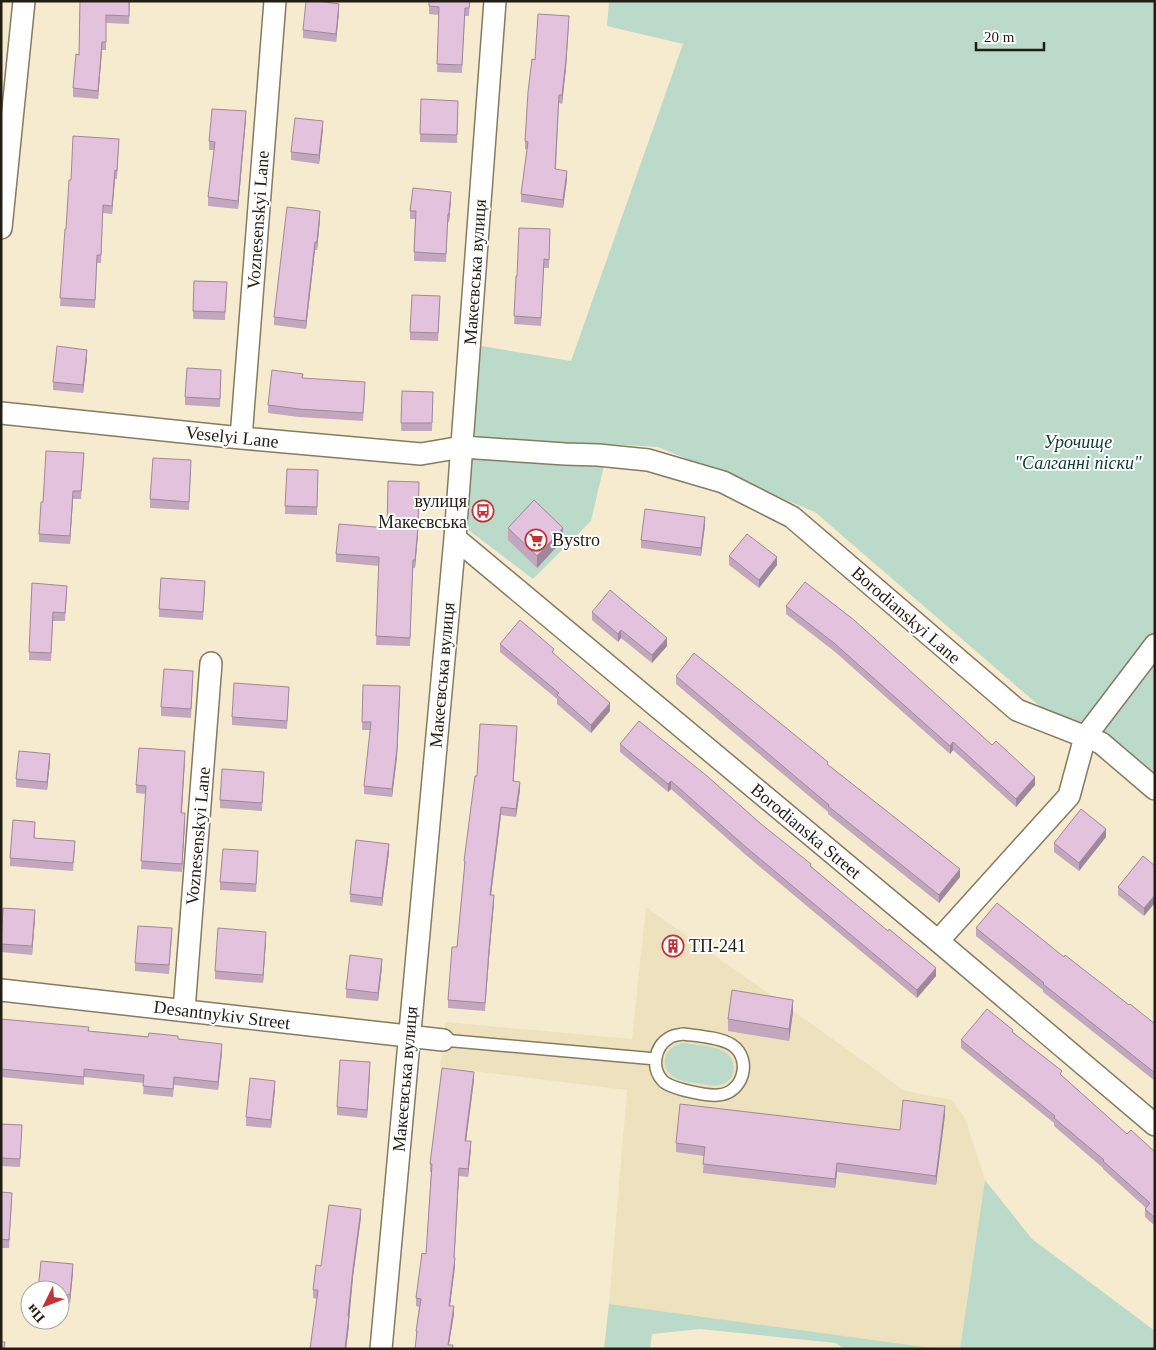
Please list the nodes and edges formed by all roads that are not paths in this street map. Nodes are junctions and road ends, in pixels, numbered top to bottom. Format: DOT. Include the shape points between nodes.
graph roads {
  1 [pos="24,1"];
  2 [pos="275,1"];
  3 [pos="495,1"];
  4 [pos="1,228"];
  5 [pos="1,413"];
  6 [pos="241,438"];
  7 [pos="462,448"];
  8 [pos="648,460"];
  9 [pos="455,538"];
  10 [pos="1155,645"];
  11 [pos="211,663"];
  12 [pos="1085,737"];
  13 [pos="1155,789"];
  14 [pos="938,941"];
  15 [pos="1,990"];
  16 [pos="184,1010"];
  17 [pos="409,1037"];
  18 [pos="443,1040"];
  19 [pos="656,1059"];
  20 [pos="1155,1125"];
  21 [pos="381,1349"];
  1 -- 4 [label="street"];
  2 -- 6 [label="street, Voznesenskyi Lane"];
  3 -- 7 [label="street, Макеєвська вулиця"];
  5 -- 6 [label="street, Veselyi Lane"];
  6 -- 7 [label="street, Veselyi Lane" via="421,454"];
  7 -- 8 [label="street, Veselyi Lane"];
  7 -- 9 [label="street, Макеєвська вулиця"];
  8 -- 12 [label="street, Borodianskyi Lane" via="723,482 792,517 1017,710"];
  9 -- 14 [label="street, Borodianska Street"];
  9 -- 17 [label="street, Макеєвська вулиця"];
  10 -- 12 [label="street"];
  11 -- 16 [label="street, Voznesenskyi Lane"];
  12 -- 13 [label="street, Borodianskyi Lane" via="1101,743"];
  12 -- 14 [label="street" via="1069,796"];
  14 -- 20 [label="street, Borodianska Street"];
  15 -- 16 [label="street, Desantnykiv Street"];
  16 -- 17 [label="street, Desantnykiv Street"];
  17 -- 18 [label="street, Desantnykiv Street"];
  17 -- 21 [label="street, Макеєвська вулиця"];
  18 -- 19 [label="lane"];
  19 -- 19 [label="lane" via="659,1074 670,1086 716,1096 729,1092 744,1072 743,1060 732,1045 683,1034 668,1038"];
}
